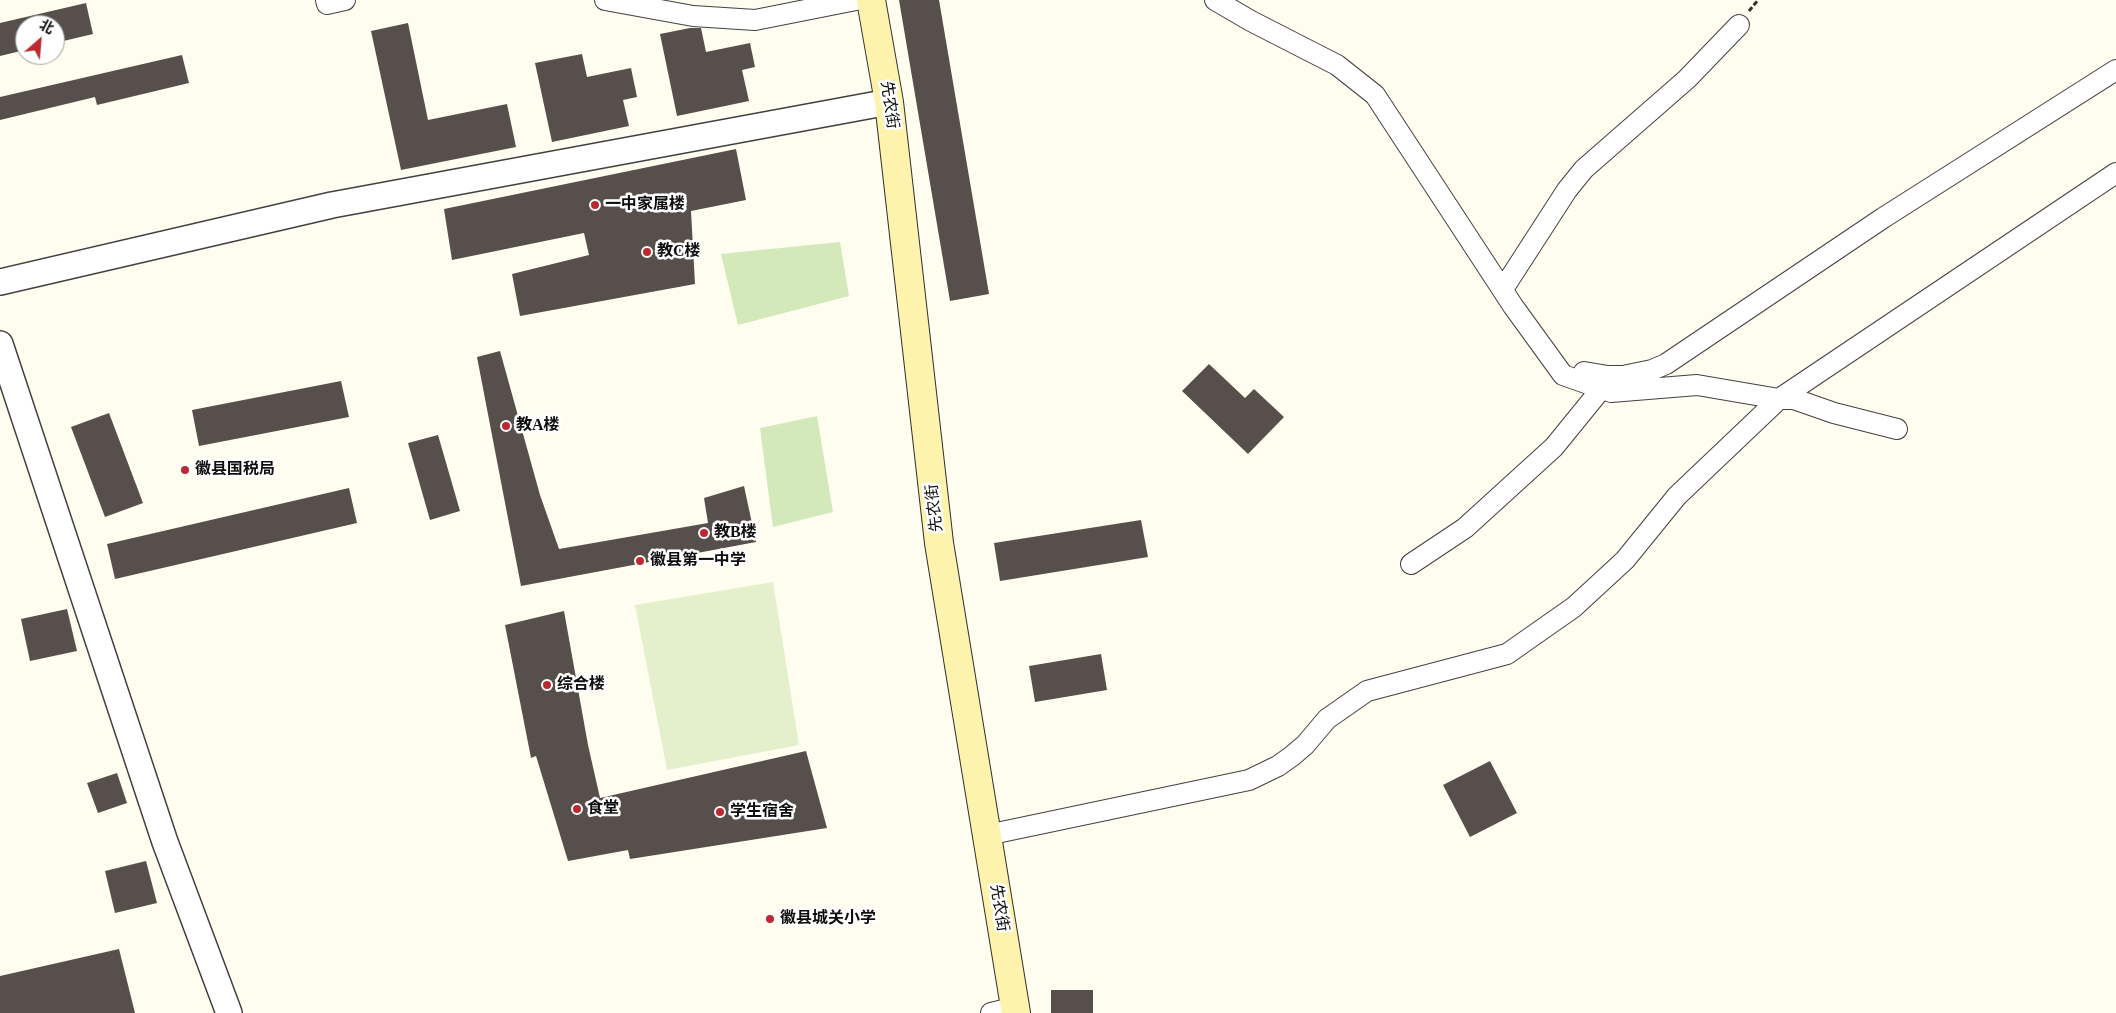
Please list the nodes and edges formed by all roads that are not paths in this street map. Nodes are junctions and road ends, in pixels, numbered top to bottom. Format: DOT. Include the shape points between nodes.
graph roads {
  1 [pos="326,0"];
  2 [pos="345,0"];
  3 [pos="605,0"];
  4 [pos="856,0"];
  5 [pos="871,0"];
  6 [pos="1215,0"];
  7 [pos="1739,25"];
  8 [pos="2116,70"];
  9 [pos="889,102"];
  10 [pos="2116,173"];
  11 [pos="0,282"];
  12 [pos="1503,289"];
  13 [pos="0,344"];
  14 [pos="1563,375"];
  15 [pos="1602,388"];
  16 [pos="1779,399"];
  17 [pos="1897,429"];
  18 [pos="1410,564"];
  19 [pos="987,835"];
  20 [pos="1007,1011"];
  21 [pos="230,1013"];
  1 -- 2 [label="street" via="327,4"];
  3 -- 4 [label="street" via="693,16 755,20"];
  5 -- 9 [label="main road, 先农街"];
  6 -- 12 [label="street" via="1337,65 1375,95"];
  7 -- 12 [label="street" via="1687,79 1584,169"];
  8 -- 14 [label="street" via="1882,218 1666,364 1623,376 1580,370"];
  9 -- 11 [label="street" via="332,205"];
  9 -- 19 [label="main road, 先农街" via="939,543"];
  10 -- 16 [label="street"];
  12 -- 14 [label="street"];
  13 -- 21 [label="street" via="165,842"];
  14 -- 15 [label="street"];
  15 -- 16 [label="street" via="1611,392 1697,385"];
  15 -- 18 [label="street" via="1554,448 1465,528"];
  16 -- 17 [label="street" via="1794,399"];
  16 -- 19 [label="street" via="1677,496 1625,560 1574,608 1507,654 1367,691 1327,719 1292,756 1249,780"];
  19 -- 20 [label="main road, 先农街"];
}
